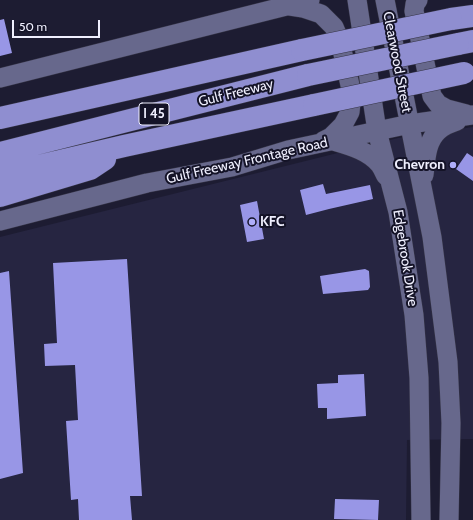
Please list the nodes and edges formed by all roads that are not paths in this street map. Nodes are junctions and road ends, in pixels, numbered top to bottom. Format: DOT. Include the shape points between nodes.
graph roads {
  1 [pos="310,0"];
  2 [pos="357,0"];
  3 [pos="385,0"];
  4 [pos="418,0"];
  5 [pos="288,6"];
  6 [pos="473,16"];
  7 [pos="465,42"];
  8 [pos="468,72"];
  9 [pos="0,78"];
  10 [pos="471,115"];
  11 [pos="0,118"];
  12 [pos="410,124"];
  13 [pos="377,131"];
  14 [pos="326,142"];
  15 [pos="124,146"];
  16 [pos="0,153"];
  17 [pos="0,175"];
  18 [pos="391,184"];
  19 [pos="422,186"];
  20 [pos="0,196"];
  21 [pos="0,221"];
  22 [pos="441,310"];
  23 [pos="414,315"];
  24 [pos="421,520"];
  25 [pos="449,520"];
  1 -- 5 [label="main road"];
  2 -- 13 [label="main road, Edgebrook Drive"];
  3 -- 12 [label="main road, Clearwood Street"];
  4 -- 10 [label="main road" via="414,10 432,96 438,104 447,109"];
  5 -- 9 [label="main road"];
  5 -- 14 [label="main road" via="321,14 334,27 340,41 352,94 350,112 343,125"];
  6 -- 11 [label="highway, Gulf Freeway / I 45, bridge" via="302,50"];
  7 -- 16 [label="highway, Gulf Freeway / I 45, bridge" via="308,75"];
  8 -- 15 [label="highway, Gulf Freeway / I 45, bridge"];
  10 -- 12 [label="main road, Gulf Freeway Frontage Road"];
  10 -- 19 [label="main road" via="451,123 433,137 427,154"];
  12 -- 13 [label="main road, Gulf Freeway Frontage Road"];
  12 -- 19 [label="main road, Edgebrook Drive"];
  13 -- 14 [label="main road, Gulf Freeway Frontage Road"];
  13 -- 18 [label="main road, Edgebrook Drive"];
  14 -- 18 [label="main road" via="352,147 369,155 380,165"];
  14 -- 21 [label="main road, Gulf Freeway Frontage Road" via="288,150 232,167 147,183"];
  15 -- 17 [label="highway, Gulf Freeway / I 45"];
  15 -- 20 [label="highway" via="90,169"];
  18 -- 23 [label="main road, Edgebrook Drive" via="398,212"];
  19 -- 22 [label="main road, Edgebrook Drive" via="432,237"];
  22 -- 23 [label="main road"];
  22 -- 25 [label="main road, Edgebrook Drive" via="448,362 451,423"];
  23 -- 24 [label="main road, Edgebrook Drive" via="419,378"];
}
